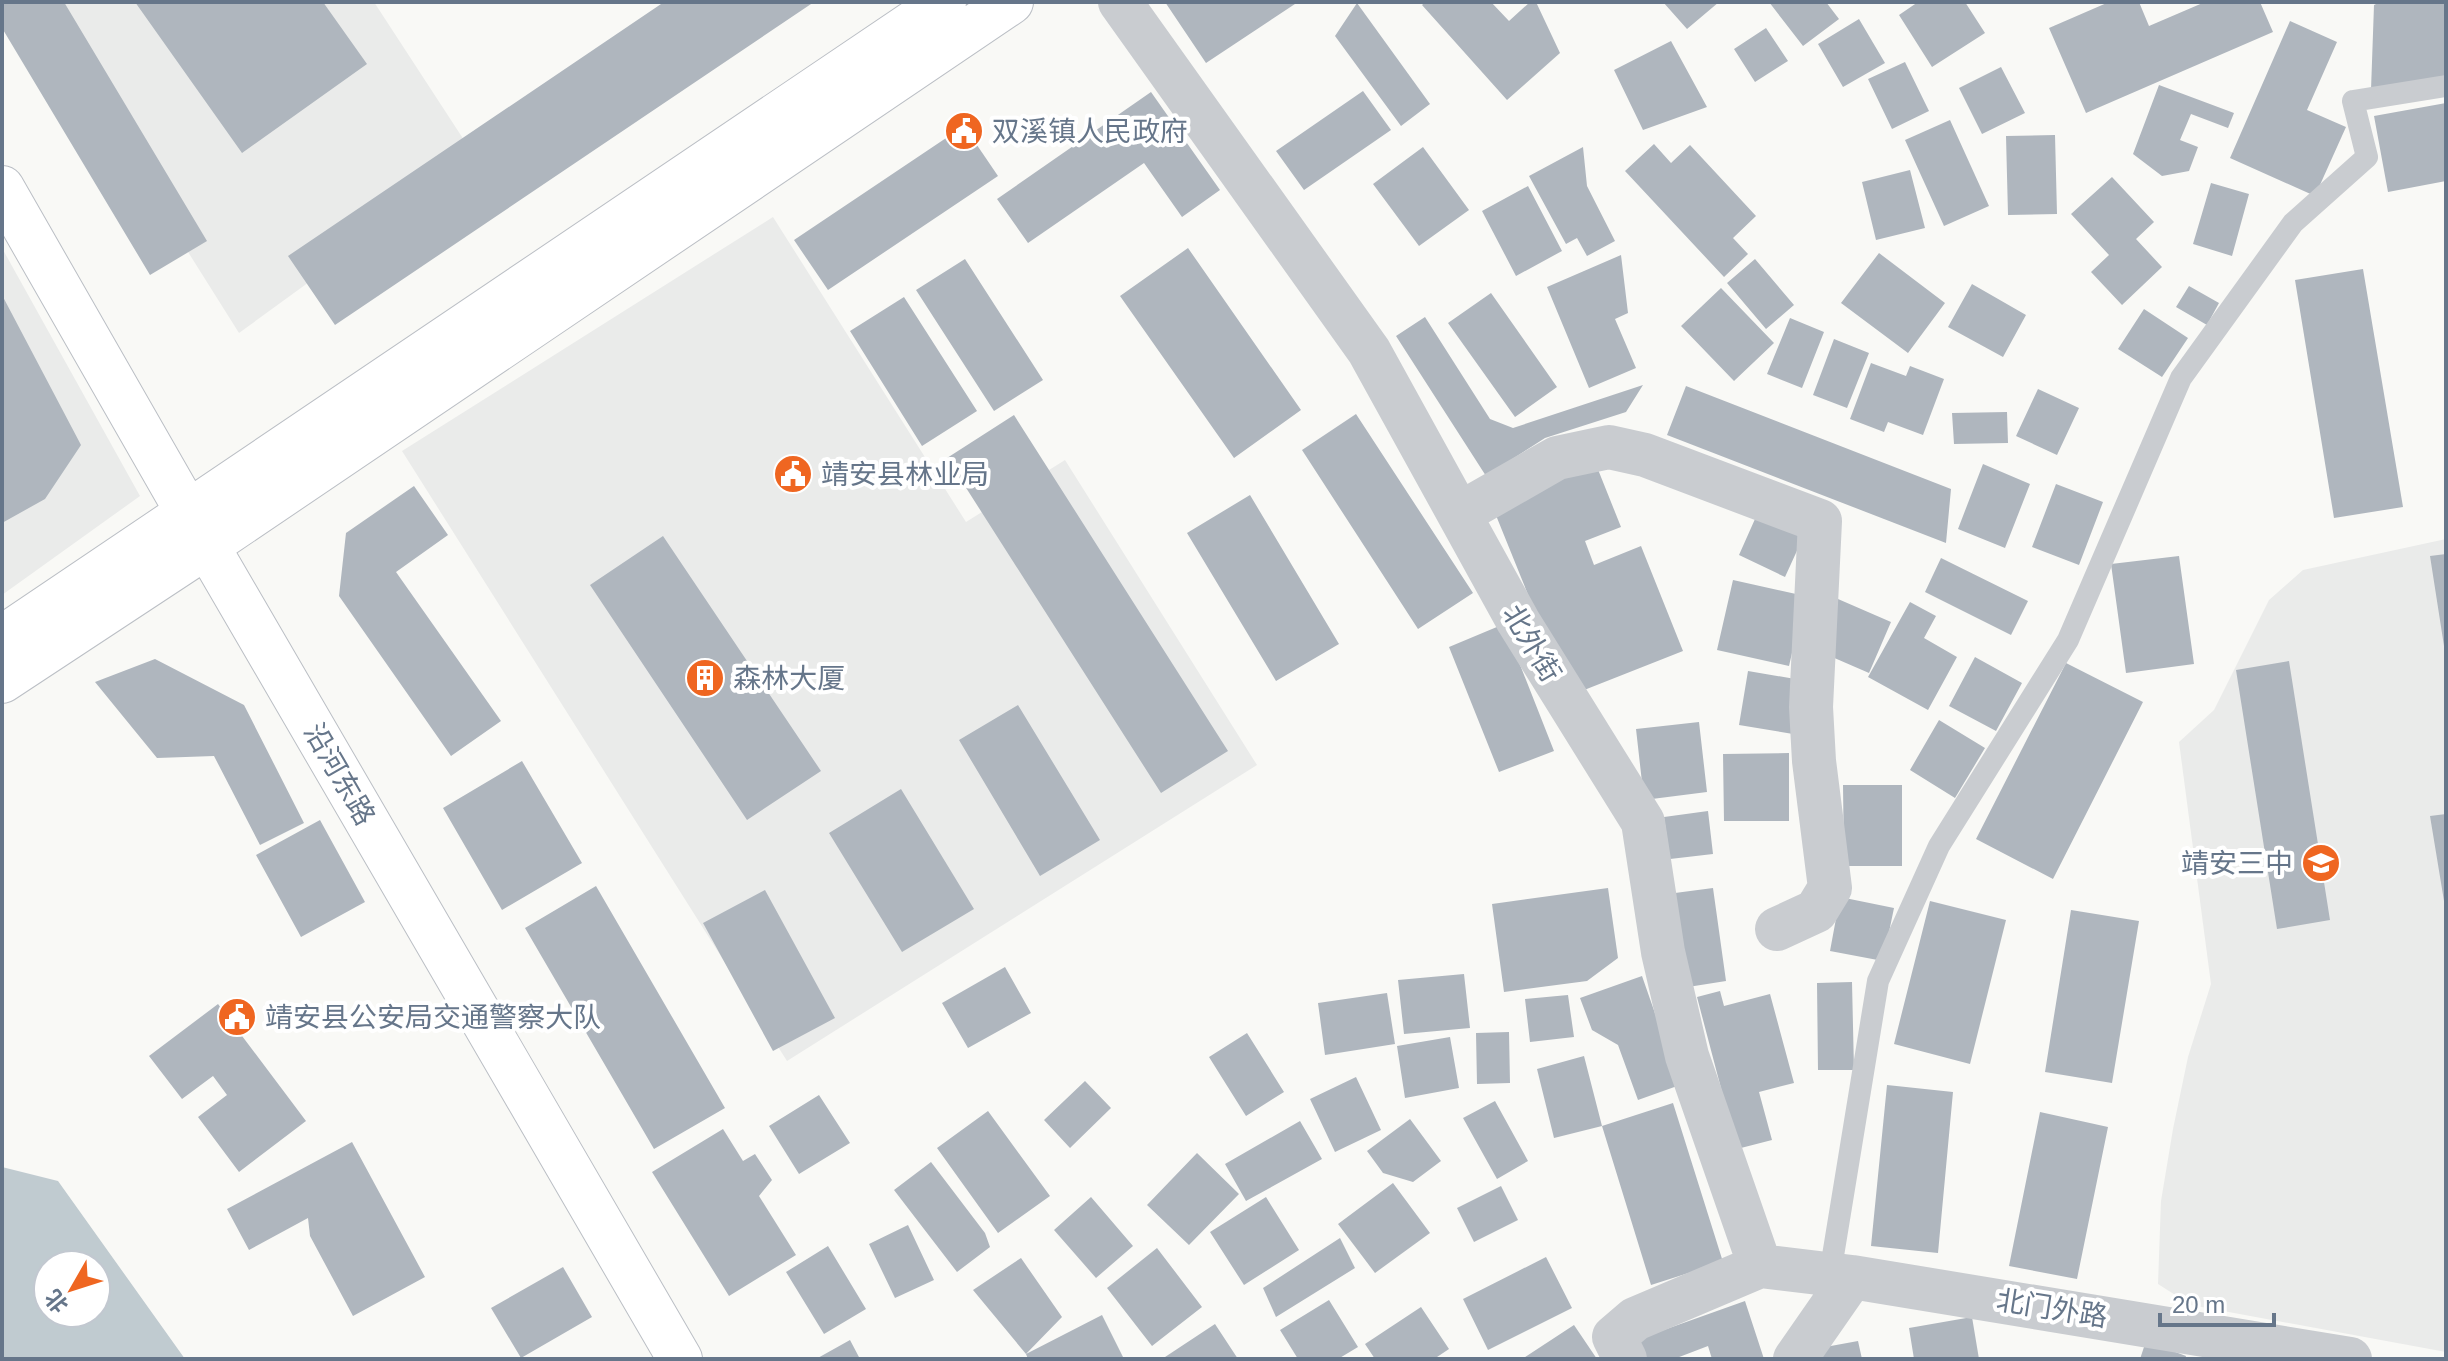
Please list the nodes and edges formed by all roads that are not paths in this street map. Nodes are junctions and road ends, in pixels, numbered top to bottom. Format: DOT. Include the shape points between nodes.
graph roads {
  1 [pos="944,2"];
  2 [pos="1011,2"];
  3 [pos="1120,2"];
  4 [pos="2446,86"];
  5 [pos="2,188"];
  6 [pos="1459,514"];
  7 [pos="197,529"];
  8 [pos="2,638"];
  9 [pos="2,681"];
  10 [pos="1777,929"];
  11 [pos="1760,1266"];
  12 [pos="1831,1275"];
  13 [pos="680,1359"];
  14 [pos="1625,1359"];
  15 [pos="1792,1359"];
  16 [pos="2350,1359"];
  1 -- 7 [label="main road"];
  2 -- 7 [label="main road"];
  3 -- 6 [label="street, 北外街" via="1369,351"];
  4 -- 12 [label="lane" via="2353,101 2367,157 2293,223 2181,378 2068,640 1939,846 1878,981"];
  5 -- 7 [label="main road, 沿河东路"];
  6 -- 10 [label="street" via="1557,458 1609,447 1645,455 1820,521 1811,707 1830,888 1816,911"];
  6 -- 11 [label="street, 北外街" via="1518,621 1643,822 1663,952 1687,1056"];
  7 -- 8 [label="main road"];
  7 -- 9 [label="main road"];
  7 -- 13 [label="main road, 沿河东路"];
  11 -- 12 [label="street"];
  11 -- 14 [label="street" via="1635,1319 1614,1337"];
  12 -- 15 [label="street"];
  12 -- 16 [label="street, 北门外路"];
}
